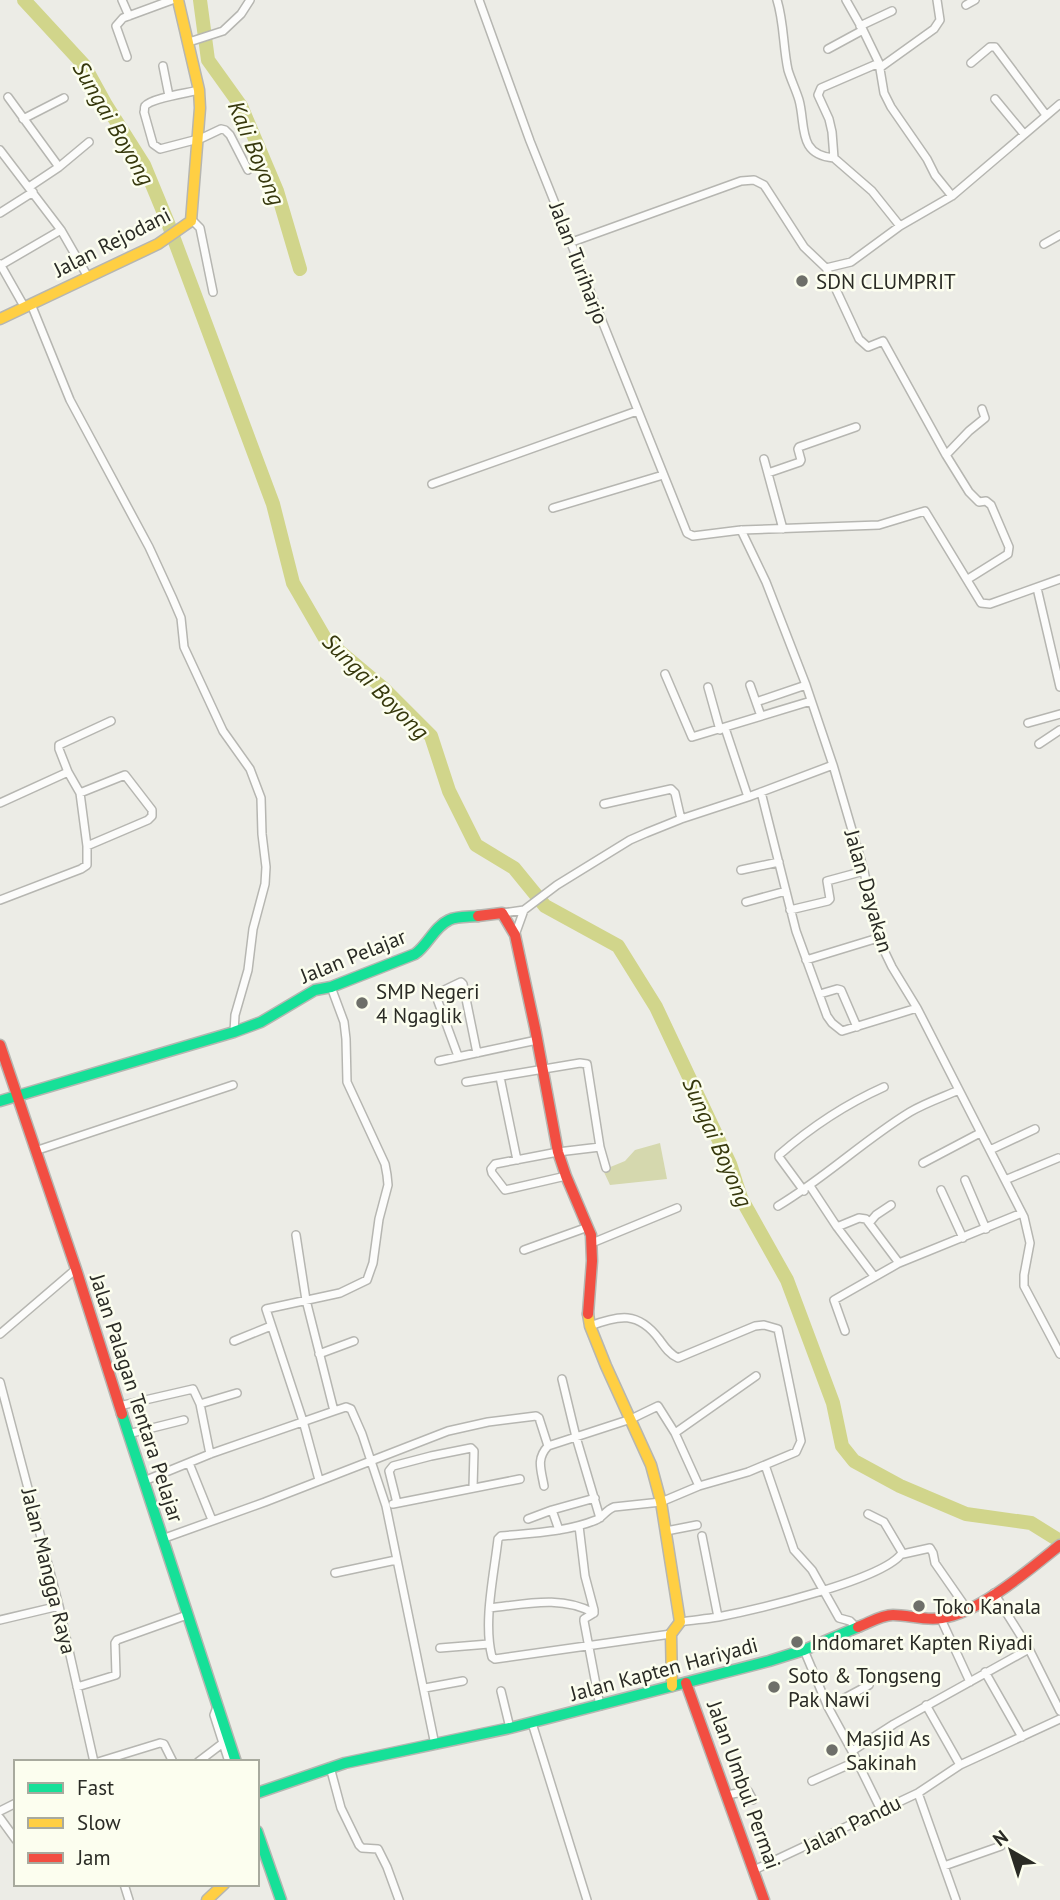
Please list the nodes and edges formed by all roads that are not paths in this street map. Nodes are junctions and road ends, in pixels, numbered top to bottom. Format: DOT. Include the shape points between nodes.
graph roads {
  1 [pos="122,0"];
  2 [pos="172,0"];
  3 [pos="177,0"];
  4 [pos="250,0"];
  5 [pos="479,0"];
  6 [pos="777,0"];
  7 [pos="846,0"];
  8 [pos="937,0"];
  9 [pos="975,0"];
  10 [pos="965,5"];
  11 [pos="892,11"];
  12 [pos="129,16"];
  13 [pos="862,28"];
  14 [pos="192,41"];
  15 [pos="828,49"];
  16 [pos="127,57"];
  17 [pos="971,63"];
  18 [pos="880,65"];
  19 [pos="163,66"];
  20 [pos="199,90"];
  21 [pos="169,96"];
  22 [pos="8,97"];
  23 [pos="64,98"];
  24 [pos="995,99"];
  25 [pos="1060,104"];
  26 [pos="1046,115"];
  27 [pos="23,120"];
  28 [pos="1024,134"];
  29 [pos="197,139"];
  30 [pos="89,142"];
  31 [pos="0,150"];
  32 [pos="834,158"];
  33 [pos="59,167"];
  34 [pos="248,170"];
  35 [pos="31,190"];
  36 [pos="952,196"];
  37 [pos="0,213"];
  38 [pos="188,223"];
  39 [pos="900,226"];
  40 [pos="61,230"];
  41 [pos="1060,235"];
  42 [pos="572,242"];
  43 [pos="1044,244"];
  44 [pos="0,265"];
  45 [pos="826,268"];
  46 [pos="88,277"];
  47 [pos="214,292"];
  48 [pos="28,306"];
  49 [pos="0,319"];
  50 [pos="982,409"];
  51 [pos="637,411"];
  52 [pos="856,427"];
  53 [pos="946,455"];
  54 [pos="764,459"];
  55 [pos="768,473"];
  56 [pos="663,475"];
  57 [pos="432,484"];
  58 [pos="553,508"];
  59 [pos="783,529"];
  60 [pos="741,530"];
  61 [pos="968,579"];
  62 [pos="1060,579"];
  63 [pos="1037,588"];
  64 [pos="665,674"];
  65 [pos="750,685"];
  66 [pos="806,685"];
  67 [pos="708,687"];
  68 [pos="1060,687"];
  69 [pos="810,701"];
  70 [pos="756,702"];
  71 [pos="1060,714"];
  72 [pos="761,716"];
  73 [pos="111,721"];
  74 [pos="1028,723"];
  75 [pos="722,729"];
  76 [pos="1060,730"];
  77 [pos="1039,744"];
  78 [pos="833,765"];
  79 [pos="68,772"];
  80 [pos="761,792"];
  81 [pos="80,793"];
  82 [pos="748,796"];
  83 [pos="0,803"];
  84 [pos="604,804"];
  85 [pos="681,819"];
  86 [pos="86,846"];
  87 [pos="779,862"];
  88 [pos="741,870"];
  89 [pos="864,871"];
  90 [pos="786,891"];
  91 [pos="0,900"];
  92 [pos="746,902"];
  93 [pos="527,908"];
  94 [pos="790,910"];
  95 [pos="502,913"];
  96 [pos="515,934"];
  97 [pos="878,939"];
  98 [pos="806,960"];
  99 [pos="331,987"];
  100 [pos="820,994"];
  101 [pos="917,1008"];
  102 [pos="857,1027"];
  103 [pos="234,1032"];
  104 [pos="537,1040"];
  105 [pos="0,1045"];
  106 [pos="477,1052"];
  107 [pos="458,1056"];
  108 [pos="439,1061"];
  109 [pos="543,1070"];
  110 [pos="500,1077"];
  111 [pos="466,1083"];
  112 [pos="233,1085"];
  113 [pos="884,1087"];
  114 [pos="959,1090"];
  115 [pos="17,1097"];
  116 [pos="0,1101"];
  117 [pos="1035,1129"];
  118 [pos="981,1133"];
  119 [pos="600,1147"];
  120 [pos="990,1150"];
  121 [pos="35,1151"];
  122 [pos="558,1152"];
  123 [pos="1058,1158"];
  124 [pos="517,1160"];
  125 [pos="923,1163"];
  126 [pos="606,1168"];
  127 [pos="566,1176"];
  128 [pos="965,1180"];
  129 [pos="1005,1180"];
  130 [pos="807,1188"];
  131 [pos="941,1190"];
  132 [pos="891,1205"];
  133 [pos="778,1206"];
  134 [pos="677,1208"];
  135 [pos="1022,1213"];
  136 [pos="870,1223"];
  137 [pos="588,1227"];
  138 [pos="837,1227"];
  139 [pos="986,1229"];
  140 [pos="296,1234"];
  141 [pos="963,1238"];
  142 [pos="592,1243"];
  143 [pos="524,1250"];
  144 [pos="899,1263"];
  145 [pos="76,1269"];
  146 [pos="874,1276"];
  147 [pos="306,1300"];
  148 [pos="590,1325"];
  149 [pos="271,1326"];
  150 [pos="845,1331"];
  151 [pos="0,1334"];
  152 [pos="234,1341"];
  153 [pos="354,1341"];
  154 [pos="319,1354"];
  155 [pos="1060,1354"];
  156 [pos="756,1376"];
  157 [pos="562,1379"];
  158 [pos="0,1382"];
  159 [pos="237,1393"];
  160 [pos="200,1404"];
  161 [pos="118,1406"];
  162 [pos="334,1411"];
  163 [pos="631,1419"];
  164 [pos="184,1420"];
  165 [pos="303,1421"];
  166 [pos="675,1433"];
  167 [pos="128,1434"];
  168 [pos="576,1437"];
  169 [pos="548,1446"];
  170 [pos="210,1454"];
  171 [pos="371,1461"];
  172 [pos="189,1463"];
  173 [pos="765,1465"];
  174 [pos="520,1479"];
  175 [pos="319,1480"];
  176 [pos="144,1481"];
  177 [pos="544,1486"];
  178 [pos="699,1486"];
  179 [pos="473,1489"];
  180 [pos="595,1498"];
  181 [pos="661,1502"];
  182 [pos="397,1503"];
  183 [pos="386,1506"];
  184 [pos="552,1510"];
  185 [pos="868,1514"];
  186 [pos="600,1518"];
  187 [pos="527,1519"];
  188 [pos="212,1520"];
  189 [pos="697,1525"];
  190 [pos="579,1526"];
  191 [pos="559,1530"];
  192 [pos="666,1531"];
  193 [pos="702,1536"];
  194 [pos="162,1539"];
  195 [pos="1060,1545"];
  196 [pos="902,1553"];
  197 [pos="396,1560"];
  198 [pos="335,1573"];
  199 [pos="823,1591"];
  200 [pos="995,1593"];
  201 [pos="59,1606"];
  202 [pos="490,1608"];
  203 [pos="967,1609"];
  204 [pos="594,1613"];
  205 [pos="187,1615"];
  206 [pos="718,1617"];
  207 [pos="941,1619"];
  208 [pos="0,1620"];
  209 [pos="680,1622"];
  210 [pos="857,1628"];
  211 [pos="671,1633"];
  212 [pos="489,1644"];
  213 [pos="587,1645"];
  214 [pos="440,1648"];
  215 [pos="1029,1649"];
  216 [pos="804,1650"];
  217 [pos="985,1672"];
  218 [pos="463,1681"];
  219 [pos="970,1682"];
  220 [pos="687,1683"];
  221 [pos="869,1685"];
  222 [pos="672,1686"];
  223 [pos="77,1687"];
  224 [pos="425,1688"];
  225 [pos="501,1691"];
  226 [pos="926,1705"];
  227 [pos="600,1706"];
  228 [pos="218,1707"];
  229 [pos="828,1707"];
  230 [pos="1060,1711"];
  231 [pos="1060,1719"];
  232 [pos="532,1723"];
  233 [pos="510,1728"];
  234 [pos="1022,1737"];
  235 [pos="223,1742"];
  236 [pos="435,1745"];
  237 [pos="852,1751"];
  238 [pos="95,1760"];
  239 [pos="103,1760"];
  240 [pos="172,1760"];
  241 [pos="200,1760"];
  242 [pos="228,1760"];
  243 [pos="235,1760"];
  244 [pos="857,1761"];
  245 [pos="960,1765"];
  246 [pos="330,1768"];
  247 [pos="813,1781"];
  248 [pos="259,1792"];
  249 [pos="918,1793"];
  250 [pos="727,1795"];
  251 [pos="753,1800"];
  252 [pos="881,1810"];
  253 [pos="0,1818"];
  254 [pos="14,1837"];
  255 [pos="1001,1846"];
  256 [pos="259,1849"];
  257 [pos="943,1866"];
  258 [pos="754,1870"];
  259 [pos="222,1886"];
  260 [pos="207,1900"];
  261 [pos="281,1900"];
  262 [pos="399,1900"];
  263 [pos="587,1900"];
  264 [pos="764,1900"];
  265 [pos="956,1900"];
  1 -- 12 [label="street"];
  2 -- 12 [label="street"];
  3 -- 14 [label="main road, Jalan Rejodani"];
  4 -- 14 [label="street" via="223,31"];
  5 -- 42 [label="street, Jalan Turiharjo"];
  6 -- 32 [label="street" via="803,134 820,156"];
  7 -- 13 [label="street"];
  8 -- 18 [label="street" via="940,20 934,29"];
  9 -- 10 [label="street"];
  11 -- 13 [label="street"];
  12 -- 16 [label="street" via="116,26"];
  13 -- 15 [label="street"];
  13 -- 18 [label="street"];
  14 -- 20 [label="main road, Jalan Rejodani"];
  17 -- 26 [label="street" via="995,47"];
  18 -- 32 [label="street" via="818,91 829,119"];
  18 -- 36 [label="street" via="891,107"];
  19 -- 21 [label="street"];
  20 -- 21 [label="street"];
  20 -- 29 [label="main road, Jalan Rejodani"];
  21 -- 29 [label="street" via="144,108 153,144 160,149"];
  22 -- 27 [label="street"];
  23 -- 27 [label="street"];
  24 -- 28 [label="street"];
  25 -- 26 [label="street"];
  26 -- 28 [label="street"];
  27 -- 33 [label="street"];
  28 -- 36 [label="street"];
  29 -- 34 [label="street" via="225,130"];
  29 -- 38 [label="main road, Jalan Rejodani"];
  30 -- 33 [label="street"];
  31 -- 35 [label="street"];
  32 -- 39 [label="street" via="872,191"];
  33 -- 35 [label="street"];
  35 -- 37 [label="street"];
  35 -- 40 [label="street"];
  36 -- 39 [label="street"];
  38 -- 46 [label="main road, Jalan Rejodani" via="158,244"];
  38 -- 47 [label="street" via="200,228"];
  39 -- 45 [label="street" via="851,262"];
  40 -- 44 [label="street"];
  40 -- 46 [label="street"];
  41 -- 43 [label="street"];
  42 -- 45 [label="street" via="754,180 764,185 804,247"];
  42 -- 51 [label="street, Jalan Turiharjo"];
  44 -- 48 [label="street"];
  45 -- 53 [label="street" via="859,339 868,347 883,341"];
  46 -- 48 [label="main road, Jalan Rejodani"];
  48 -- 49 [label="main road, Jalan Rejodani"];
  48 -- 103 [label="street" via="70,400 149,547 178,609 184,647 261,798 265,884"];
  50 -- 53 [label="street" via="985,418"];
  51 -- 56 [label="street, Jalan Turiharjo"];
  51 -- 57 [label="street"];
  52 -- 55 [label="street" via="799,447 800,462"];
  53 -- 61 [label="street" via="975,500 991,505 1009,547 1008,554"];
  54 -- 55 [label="street"];
  55 -- 59 [label="street"];
  56 -- 58 [label="street"];
  56 -- 60 [label="street, Jalan Turiharjo" via="693,536"];
  59 -- 60 [label="street"];
  59 -- 61 [label="street" via="879,525 925,511"];
  60 -- 66 [label="street, Jalan Dayakan"];
  61 -- 63 [label="street" via="985,604"];
  62 -- 63 [label="street"];
  63 -- 68 [label="street"];
  64 -- 75 [label="street" via="690,736"];
  65 -- 70 [label="street"];
  66 -- 69 [label="street, Jalan Dayakan"];
  66 -- 70 [label="street"];
  67 -- 75 [label="street"];
  69 -- 72 [label="street"];
  69 -- 78 [label="street, Jalan Dayakan"];
  70 -- 72 [label="street"];
  71 -- 74 [label="street"];
  72 -- 75 [label="street"];
  73 -- 79 [label="street" via="59,745"];
  75 -- 82 [label="street"];
  76 -- 77 [label="street"];
  78 -- 80 [label="street"];
  78 -- 89 [label="street, Jalan Dayakan"];
  79 -- 81 [label="street"];
  79 -- 83 [label="street"];
  80 -- 82 [label="street"];
  80 -- 87 [label="street"];
  81 -- 86 [label="street"];
  81 -- 86 [label="street" via="125,775 152,810 148,820"];
  82 -- 85 [label="street"];
  84 -- 85 [label="street" via="671,789"];
  85 -- 93 [label="street" via="630,840"];
  86 -- 91 [label="street" via="87,865 81,869"];
  87 -- 88 [label="street"];
  87 -- 90 [label="street"];
  89 -- 94 [label="street" via="827,881 828,901"];
  89 -- 97 [label="street, Jalan Dayakan"];
  90 -- 92 [label="street"];
  90 -- 94 [label="street"];
  93 -- 95 [label="street"];
  93 -- 96 [label="street"];
  94 -- 98 [label="street"];
  95 -- 96 [label="main road"];
  95 -- 99 [label="main road, Jalan Pelajar" via="444,922 420,952"];
  96 -- 104 [label="main road"];
  97 -- 98 [label="street"];
  97 -- 101 [label="street, Jalan Dayakan"];
  98 -- 100 [label="street"];
  99 -- 103 [label="main road, Jalan Pelajar" via="315,990 261,1022"];
  99 -- 147 [label="street" via="344,1022 347,1082 385,1164 388,1185 367,1280 340,1293"];
  100 -- 102 [label="street" via="827,1016 838,1029"];
  100 -- 102 [label="street" via="841,990"];
  101 -- 102 [label="street"];
  101 -- 114 [label="street, Jalan Dayakan"];
  103 -- 115 [label="main road, Jalan Pelajar"];
  104 -- 106 [label="street"];
  104 -- 109 [label="main road"];
  105 -- 115 [label="main road, Jalan Palagan Tentara Pelajar"];
  106 -- 107 [label="street"];
  106 -- 107 [label="street" via="461,982 436,996"];
  107 -- 108 [label="street"];
  109 -- 110 [label="street"];
  109 -- 119 [label="street" via="587,1064"];
  109 -- 122 [label="main road"];
  110 -- 111 [label="street"];
  110 -- 124 [label="street"];
  112 -- 121 [label="street"];
  113 -- 130 [label="street" via="835,1112 779,1155"];
  114 -- 118 [label="street, Jalan Dayakan"];
  114 -- 130 [label="street" via="912,1111"];
  115 -- 116 [label="main road, Jalan Pelajar"];
  115 -- 121 [label="main road, Jalan Palagan Tentara Pelajar"];
  117 -- 120 [label="street"];
  118 -- 120 [label="street, Jalan Dayakan"];
  118 -- 125 [label="street"];
  119 -- 122 [label="street"];
  119 -- 126 [label="street"];
  120 -- 129 [label="street, Jalan Dayakan"];
  121 -- 145 [label="main road, Jalan Palagan Tentara Pelajar"];
  122 -- 124 [label="street"];
  122 -- 127 [label="main road"];
  123 -- 129 [label="street"];
  124 -- 127 [label="street" via="492,1167 503,1189"];
  127 -- 137 [label="main road"];
  128 -- 139 [label="street"];
  129 -- 135 [label="street, Jalan Dayakan"];
  130 -- 133 [label="street"];
  130 -- 138 [label="street"];
  131 -- 141 [label="street"];
  132 -- 136 [label="street"];
  134 -- 142 [label="street"];
  135 -- 139 [label="street"];
  135 -- 155 [label="street, Jalan Dayakan" via="1030,1243 1024,1286"];
  136 -- 138 [label="street" via="859,1218"];
  136 -- 144 [label="street"];
  137 -- 142 [label="main road"];
  137 -- 143 [label="street"];
  138 -- 146 [label="street"];
  139 -- 141 [label="street"];
  140 -- 147 [label="street"];
  141 -- 144 [label="street"];
  142 -- 148 [label="main road"];
  144 -- 146 [label="street"];
  145 -- 151 [label="street"];
  145 -- 161 [label="main road, Jalan Palagan Tentara Pelajar"];
  146 -- 150 [label="street" via="834,1300"];
  147 -- 149 [label="street" via="267,1308"];
  147 -- 154 [label="street"];
  148 -- 163 [label="main road"];
  148 -- 173 [label="street" via="610,1318 633,1318 643,1322 678,1358 755,1326 778,1329 801,1441 796,1452"];
  149 -- 152 [label="street"];
  149 -- 165 [label="street"];
  153 -- 154 [label="street"];
  154 -- 162 [label="street"];
  156 -- 166 [label="street"];
  157 -- 168 [label="street"];
  158 -- 201 [label="street, Jalan Mangga Raya"];
  159 -- 160 [label="street"];
  160 -- 161 [label="street" via="192,1388"];
  160 -- 170 [label="street"];
  161 -- 167 [label="main road, Jalan Palagan Tentara Pelajar"];
  162 -- 165 [label="street"];
  162 -- 171 [label="street" via="351,1409"];
  163 -- 166 [label="street" via="658,1406"];
  163 -- 168 [label="street"];
  163 -- 181 [label="main road"];
  164 -- 167 [label="street"];
  165 -- 170 [label="street"];
  165 -- 175 [label="street"];
  166 -- 178 [label="street"];
  167 -- 176 [label="main road, Jalan Palagan Tentara Pelajar"];
  168 -- 169 [label="street"];
  168 -- 180 [label="street"];
  169 -- 171 [label="street" via="536,1416 448,1431"];
  169 -- 177 [label="street" via="540,1458"];
  170 -- 172 [label="street"];
  171 -- 175 [label="street"];
  171 -- 183 [label="street"];
  172 -- 176 [label="street"];
  172 -- 188 [label="street"];
  173 -- 178 [label="street"];
  173 -- 199 [label="street" via="794,1550"];
  174 -- 179 [label="street"];
  175 -- 188 [label="street"];
  176 -- 194 [label="main road, Jalan Palagan Tentara Pelajar"];
  178 -- 181 [label="street"];
  179 -- 182 [label="street"];
  179 -- 182 [label="street" via="471,1448 393,1466 389,1471"];
  180 -- 184 [label="street"];
  180 -- 186 [label="street"];
  181 -- 186 [label="street" via="614,1507"];
  181 -- 192 [label="main road"];
  182 -- 183 [label="street"];
  183 -- 197 [label="street"];
  184 -- 187 [label="street"];
  184 -- 191 [label="street"];
  185 -- 196 [label="street" via="884,1522"];
  186 -- 190 [label="street"];
  188 -- 194 [label="street"];
  189 -- 192 [label="street"];
  190 -- 191 [label="street"];
  190 -- 204 [label="street"];
  191 -- 202 [label="street" via="499,1538"];
  192 -- 209 [label="main road"];
  193 -- 206 [label="street"];
  194 -- 205 [label="main road, Jalan Palagan Tentara Pelajar"];
  195 -- 200 [label="main road, Jalan Kapten Hariyadi"];
  196 -- 199 [label="street" via="889,1566"];
  196 -- 203 [label="street" via="930,1548"];
  197 -- 198 [label="street"];
  197 -- 224 [label="street"];
  199 -- 206 [label="street"];
  199 -- 210 [label="street" via="839,1618"];
  200 -- 203 [label="main road, Jalan Kapten Hariyadi"];
  200 -- 215 [label="street"];
  201 -- 208 [label="street"];
  201 -- 223 [label="street, Jalan Mangga Raya"];
  202 -- 204 [label="street" via="549,1601"];
  202 -- 212 [label="street"];
  203 -- 207 [label="main road, Jalan Kapten Hariyadi"];
  204 -- 213 [label="street" via="584,1619"];
  205 -- 223 [label="street" via="117,1640 116,1675"];
  205 -- 228 [label="main road, Jalan Palagan Tentara Pelajar"];
  206 -- 209 [label="street"];
  207 -- 210 [label="main road, Jalan Kapten Hariyadi" via="893,1615"];
  207 -- 219 [label="street"];
  209 -- 211 [label="main road"];
  210 -- 216 [label="main road, Jalan Kapten Hariyadi"];
  211 -- 213 [label="street"];
  211 -- 222 [label="main road"];
  212 -- 213 [label="street" via="495,1659"];
  212 -- 214 [label="street"];
  213 -- 227 [label="street"];
  215 -- 217 [label="street"];
  215 -- 230 [label="street"];
  216 -- 220 [label="main road, Jalan Kapten Hariyadi"];
  216 -- 229 [label="street"];
  217 -- 219 [label="street"];
  217 -- 234 [label="street"];
  218 -- 224 [label="street"];
  219 -- 226 [label="street"];
  220 -- 222 [label="main road, Jalan Kapten Hariyadi"];
  220 -- 250 [label="main road, Jalan Umbul Permai"];
  221 -- 229 [label="street"];
  222 -- 227 [label="main road, Jalan Kapten Hariyadi"];
  223 -- 238 [label="street, Jalan Mangga Raya"];
  224 -- 236 [label="street"];
  225 -- 233 [label="street"];
  226 -- 237 [label="street"];
  226 -- 245 [label="street"];
  227 -- 232 [label="main road, Jalan Kapten Hariyadi"];
  228 -- 235 [label="street" via="214,1714"];
  228 -- 243 [label="main road, Jalan Palagan Tentara Pelajar"];
  229 -- 237 [label="street"];
  231 -- 234 [label="street, Jalan Pandu"];
  232 -- 233 [label="main road, Jalan Kapten Hariyadi"];
  232 -- 263 [label="street"];
  233 -- 236 [label="main road, Jalan Kapten Hariyadi"];
  234 -- 245 [label="street, Jalan Pandu"];
  235 -- 241 [label="street"];
  235 -- 242 [label="street"];
  236 -- 246 [label="main road, Jalan Kapten Hariyadi"];
  237 -- 244 [label="street"];
  239 -- 240 [label="street" via="160,1743"];
  244 -- 247 [label="street"];
  244 -- 252 [label="street"];
  245 -- 249 [label="street, Jalan Pandu"];
  246 -- 248 [label="main road, Jalan Kapten Hariyadi"];
  246 -- 262 [label="street" via="341,1808 359,1845 378,1849"];
  249 -- 252 [label="street, Jalan Pandu"];
  249 -- 257 [label="street"];
  250 -- 251 [label="street" via="748,1791"];
  250 -- 258 [label="main road, Jalan Umbul Permai"];
  252 -- 258 [label="street, Jalan Pandu"];
  253 -- 254 [label="street"];
  255 -- 257 [label="street"];
  256 -- 261 [label="main road"];
  257 -- 265 [label="street"];
  258 -- 264 [label="main road, Jalan Umbul Permai"];
  259 -- 260 [label="main road"];
}
